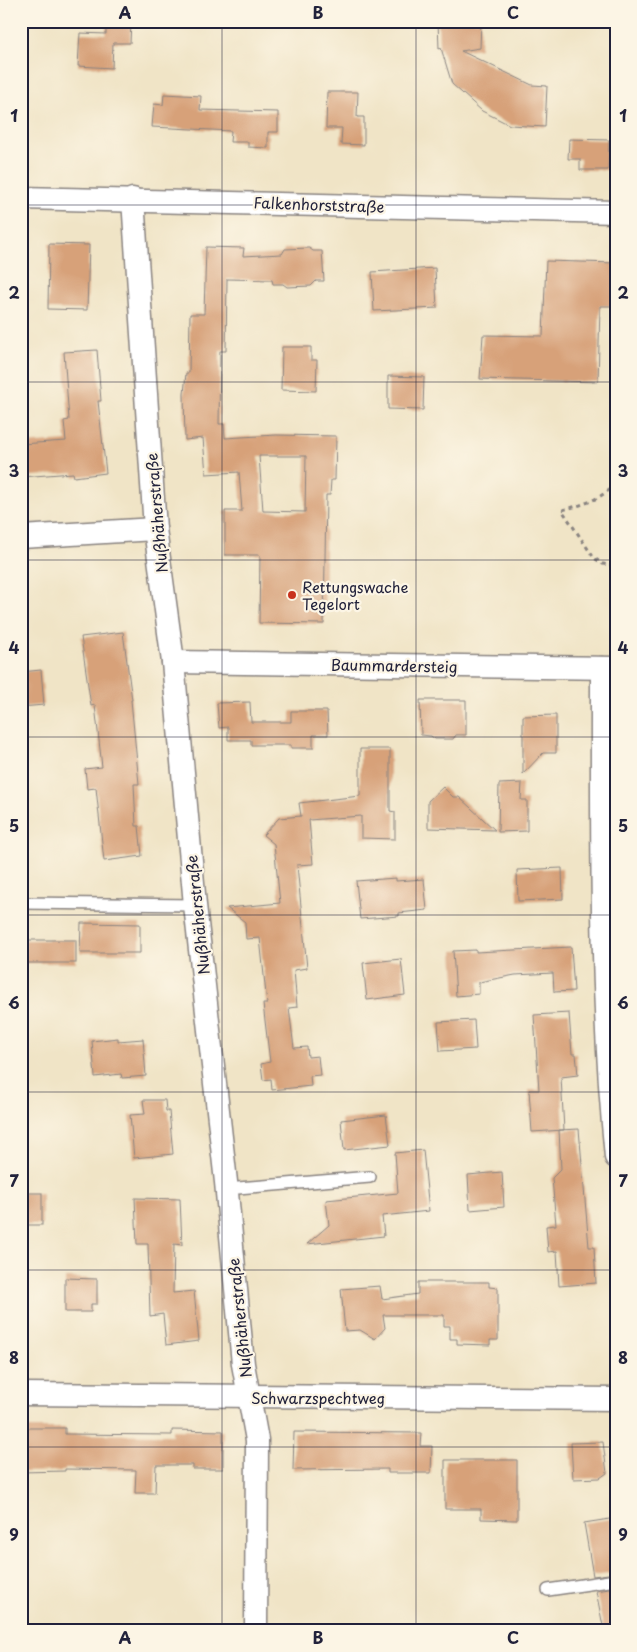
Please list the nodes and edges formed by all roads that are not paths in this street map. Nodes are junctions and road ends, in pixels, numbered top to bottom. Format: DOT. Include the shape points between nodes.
graph roads {
  1 [pos="21,198"];
  2 [pos="134,199"];
  3 [pos="616,212"];
  4 [pos="155,529"];
  5 [pos="21,537"];
  6 [pos="173,662"];
  7 [pos="609,668"];
  8 [pos="21,903"];
  9 [pos="195,905"];
  10 [pos="616,1157"];
  11 [pos="370,1177"];
  12 [pos="226,1189"];
  13 [pos="21,1394"];
  14 [pos="249,1397"];
  15 [pos="616,1399"];
  16 [pos="616,1580"];
  17 [pos="548,1590"];
  18 [pos="256,1631"];
  1 -- 2 [label="street, Falkenhorststraße"];
  2 -- 3 [label="street, Falkenhorststraße"];
  2 -- 4 [label="street, Nußhäherstraße"];
  4 -- 5 [label="street"];
  4 -- 6 [label="street, Nußhäherstraße"];
  6 -- 7 [label="street, Baummardersteig"];
  6 -- 9 [label="street, Nußhäherstraße"];
  7 -- 10 [label="street" via="602,922 608,1072"];
  8 -- 9 [label="lane"];
  9 -- 12 [label="street, Nußhäherstraße"];
  11 -- 12 [label="lane"];
  12 -- 14 [label="street, Nußhäherstraße"];
  13 -- 14 [label="street, Schwarzspechtweg"];
  14 -- 15 [label="street, Schwarzspechtweg"];
  14 -- 18 [label="street, Nußhäherstraße" via="257,1440"];
  16 -- 17 [label="lane"];
}
